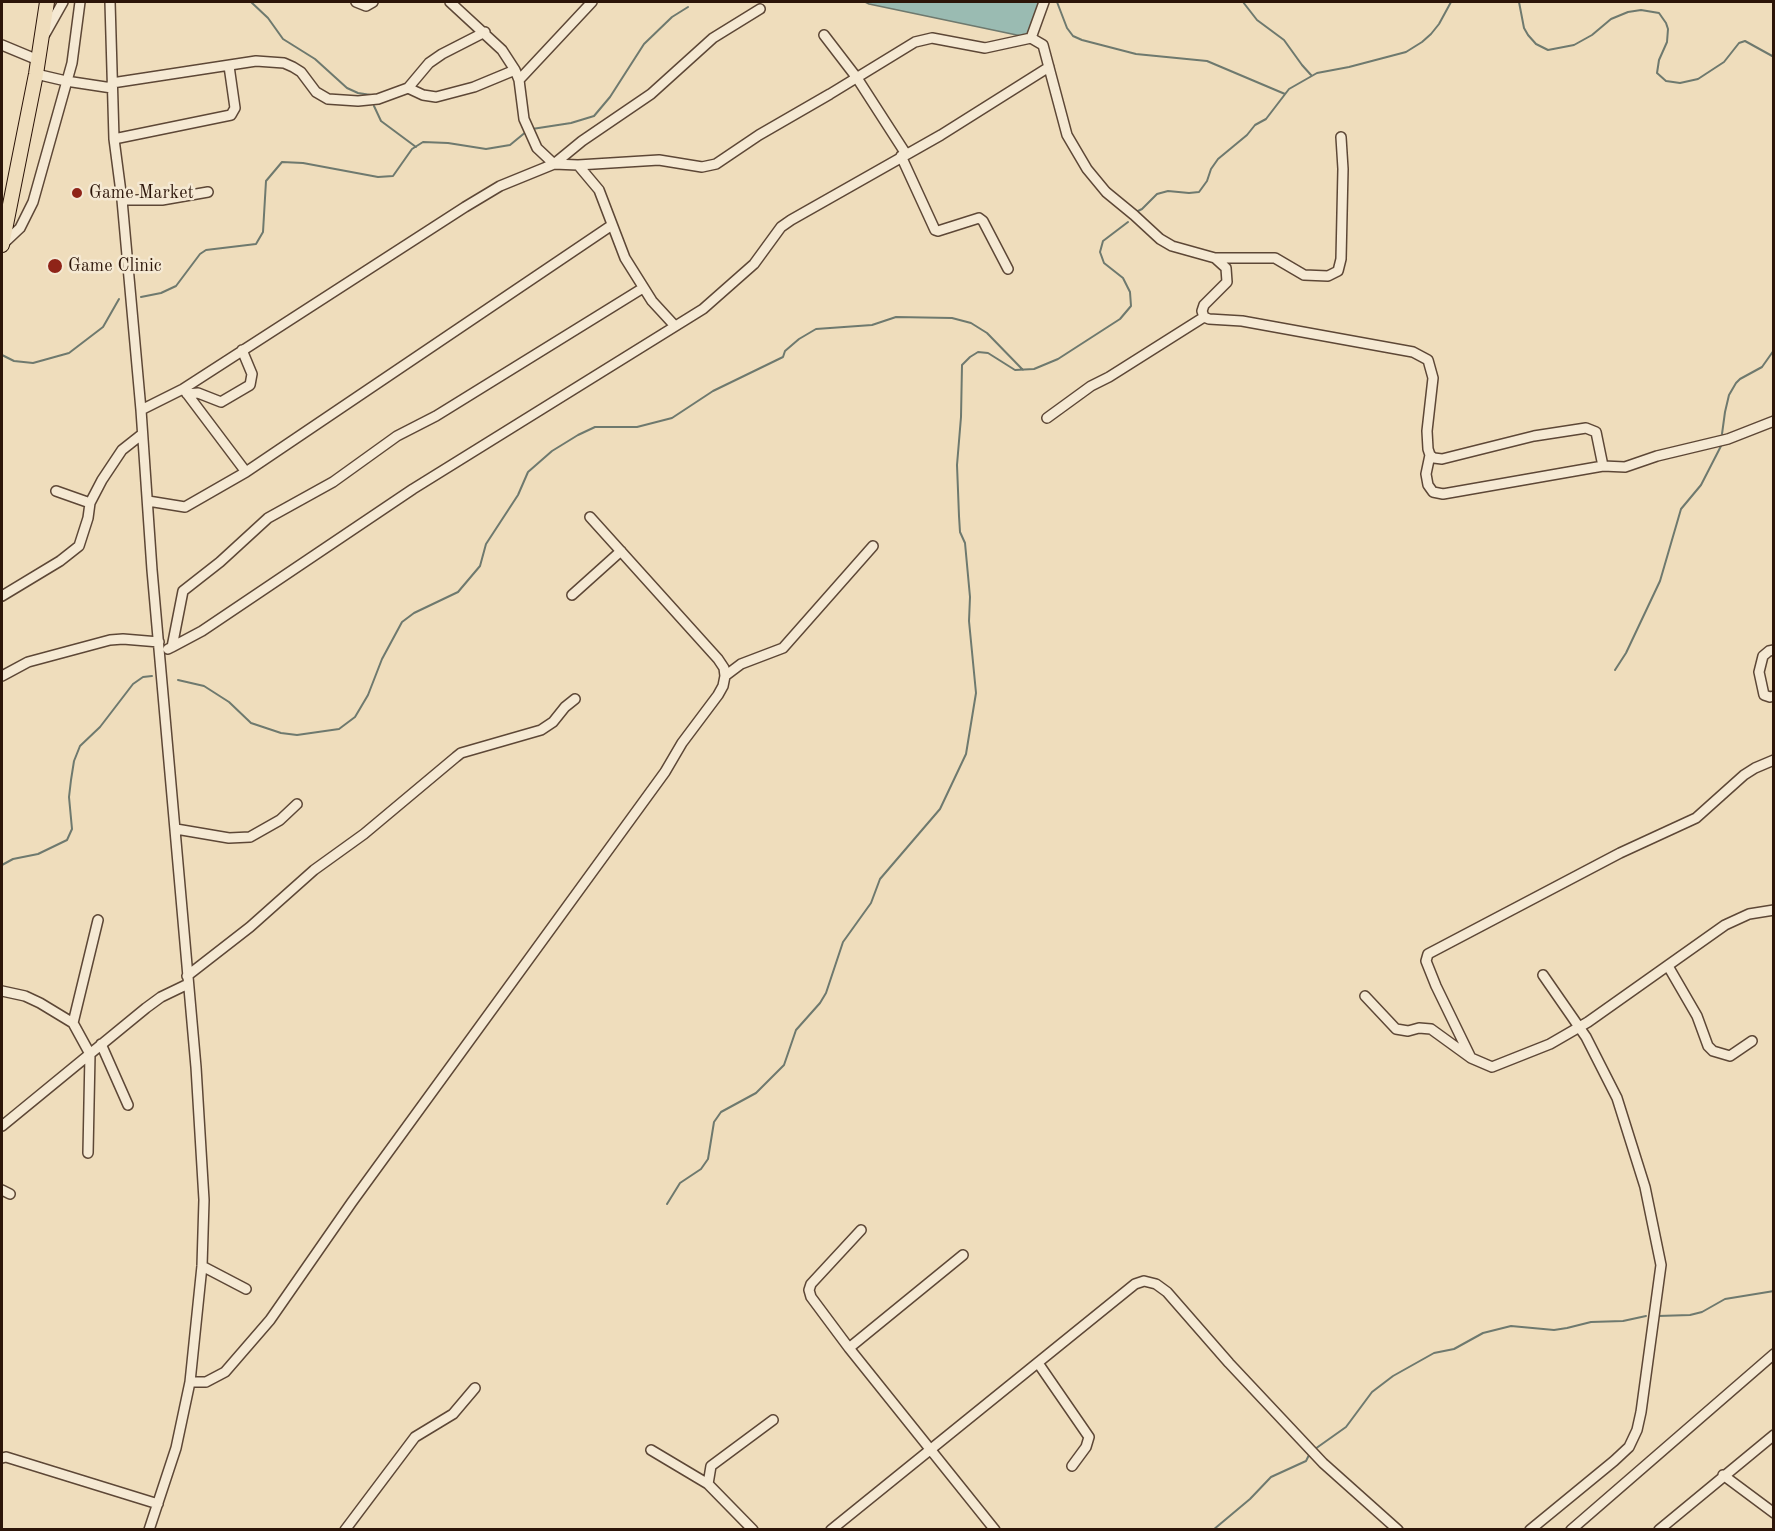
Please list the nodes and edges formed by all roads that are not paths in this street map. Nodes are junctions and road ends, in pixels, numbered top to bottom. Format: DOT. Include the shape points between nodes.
graph roads {
  1 [pos="47,2"];
  2 [pos="63,2"];
  3 [pos="80,2"];
  4 [pos="110,2"];
  5 [pos="356,2"];
  6 [pos="373,2"];
  7 [pos="450,2"];
  8 [pos="592,2"];
  9 [pos="1044,2"];
  10 [pos="760,9"];
  11 [pos="485,32"];
  12 [pos="824,35"];
  13 [pos="1031,38"];
  14 [pos="40,44"];
  15 [pos="2,45"];
  16 [pos="229,66"];
  17 [pos="37,67"];
  18 [pos="1049,67"];
  19 [pos="515,70"];
  20 [pos="857,78"];
  21 [pos="519,80"];
  22 [pos="66,81"];
  23 [pos="112,85"];
  24 [pos="408,88"];
  25 [pos="1341,137"];
  26 [pos="114,140"];
  27 [pos="904,155"];
  28 [pos="554,164"];
  29 [pos="578,165"];
  30 [pos="208,192"];
  31 [pos="122,200"];
  32 [pos="612,225"];
  33 [pos="2,246"];
  34 [pos="1215,258"];
  35 [pos="1008,269"];
  36 [pos="643,288"];
  37 [pos="1204,317"];
  38 [pos="675,327"];
  39 [pos="242,350"];
  40 [pos="185,392"];
  41 [pos="141,410"];
  42 [pos="1047,418"];
  43 [pos="1773,421"];
  44 [pos="141,435"];
  45 [pos="1430,455"];
  46 [pos="1603,466"];
  47 [pos="246,472"];
  48 [pos="56,491"];
  49 [pos="147,501"];
  50 [pos="90,503"];
  51 [pos="590,517"];
  52 [pos="873,546"];
  53 [pos="621,551"];
  54 [pos="572,595"];
  55 [pos="2,596"];
  56 [pos="159,642"];
  57 [pos="172,647"];
  58 [pos="1773,651"];
  59 [pos="160,652"];
  60 [pos="2,676"];
  61 [pos="725,676"];
  62 [pos="1773,696"];
  63 [pos="575,699"];
  64 [pos="1773,760"];
  65 [pos="297,804"];
  66 [pos="176,829"];
  67 [pos="1773,910"];
  68 [pos="98,920"];
  69 [pos="1668,966"];
  70 [pos="1543,975"];
  71 [pos="188,980"];
  72 [pos="2,991"];
  73 [pos="1365,996"];
  74 [pos="73,1023"];
  75 [pos="1579,1028"];
  76 [pos="1752,1041"];
  77 [pos="100,1044"];
  78 [pos="90,1054"];
  79 [pos="1471,1058"];
  80 [pos="128,1105"];
  81 [pos="2,1126"];
  82 [pos="88,1153"];
  83 [pos="861,1230"];
  84 [pos="963,1256"];
  85 [pos="202,1266"];
  86 [pos="246,1289"];
  87 [pos="849,1348"];
  88 [pos="1773,1354"];
  89 [pos="1038,1363"];
  90 [pos="190,1382"];
  91 [pos="475,1388"];
  92 [pos="773,1420"];
  93 [pos="1773,1436"];
  94 [pos="930,1449"];
  95 [pos="651,1450"];
  96 [pos="2,1458"];
  97 [pos="1072,1466"];
  98 [pos="1723,1475"];
  99 [pos="708,1484"];
  100 [pos="158,1504"];
  101 [pos="1773,1513"];
  102 [pos="149,1530"];
  103 [pos="345,1530"];
  104 [pos="753,1530"];
  105 [pos="831,1530"];
  106 [pos="996,1530"];
  107 [pos="1398,1530"];
  108 [pos="1530,1530"];
  109 [pos="1571,1530"];
  110 [pos="1659,1530"];
  1 -- 14 [label="highway"];
  2 -- 14 [label="street"];
  3 -- 22 [label="street" via="75,50"];
  4 -- 23 [label="street"];
  5 -- 6 [label="street" via="366,6"];
  7 -- 11 [label="street"];
  8 -- 21 [label="street"];
  9 -- 13 [label="street"];
  10 -- 28 [label="street" via="713,38 651,94"];
  11 -- 19 [label="street"];
  11 -- 24 [label="street" via="429,63"];
  12 -- 20 [label="street"];
  13 -- 18 [label="street" via="1043,45"];
  13 -- 20 [label="street" via="985,48 924,39"];
  14 -- 17 [label="highway"];
  15 -- 17 [label="street"];
  16 -- 23 [label="street"];
  16 -- 24 [label="street" via="256,61 284,63 301,72 316,92 328,99 378,99"];
  16 -- 26 [label="street" via="235,108 231,115"];
  17 -- 22 [label="street"];
  17 -- 33 [label="highway"];
  18 -- 27 [label="street"];
  18 -- 34 [label="street" via="1067,135 1087,170 1106,192 1160,239"];
  19 -- 21 [label="street"];
  19 -- 24 [label="street" via="436,97"];
  20 -- 27 [label="street"];
  20 -- 29 [label="street" via="710,167 659,160"];
  21 -- 28 [label="street" via="524,119 537,148"];
  22 -- 23 [label="street"];
  22 -- 33 [label="street" via="33,202 20,228"];
  23 -- 26 [label="street"];
  25 -- 34 [label="street" via="1338,271 1316,277 1304,275 1275,258"];
  26 -- 31 [label="street"];
  27 -- 35 [label="street" via="935,230 980,218"];
  27 -- 38 [label="street" via="790,220 754,264 703,309"];
  28 -- 29 [label="street"];
  28 -- 39 [label="street" via="500,186"];
  29 -- 32 [label="street" via="599,190"];
  30 -- 31 [label="street" via="162,200"];
  31 -- 41 [label="street"];
  32 -- 36 [label="street"];
  32 -- 47 [label="street"];
  34 -- 37 [label="street" via="1226,268 1227,282 1204,305"];
  36 -- 38 [label="street"];
  36 -- 57 [label="street" via="397,436 333,482 268,518 183,591"];
  37 -- 42 [label="street" via="1091,386"];
  37 -- 45 [label="street" via="1422,355 1428,360 1433,378 1427,432"];
  38 -- 57 [label="street" via="413,489 202,631"];
  39 -- 40 [label="street"];
  39 -- 40 [label="street" via="252,374 250,385 221,402"];
  40 -- 41 [label="street"];
  40 -- 47 [label="street"];
  41 -- 44 [label="street"];
  43 -- 46 [label="street" via="1728,439 1625,467"];
  44 -- 49 [label="street"];
  44 -- 50 [label="street" via="111,464"];
  45 -- 46 [label="street" via="1442,459 1534,436 1586,428 1596,432"];
  45 -- 46 [label="street" via="1428,485 1433,492 1443,494"];
  47 -- 49 [label="street" via="185,507"];
  48 -- 50 [label="street"];
  49 -- 56 [label="street"];
  50 -- 55 [label="street" via="79,546"];
  51 -- 53 [label="street"];
  52 -- 61 [label="street" via="783,648 741,664"];
  53 -- 54 [label="street"];
  53 -- 61 [label="street" via="718,659"];
  56 -- 59 [label="street"];
  56 -- 60 [label="street" via="110,640 28,662"];
  57 -- 59 [label="street"];
  58 -- 62 [label="street" via="1765,652 1759,672 1764,695"];
  59 -- 66 [label="street"];
  61 -- 90 [label="street" via="718,695 682,742 665,772 270,1320 225,1372 206,1382"];
  63 -- 71 [label="street" via="541,730 461,753 314,870"];
  64 -- 79 [label="street" via="1744,776 1696,818 1620,853 1428,954 1425,961"];
  65 -- 66 [label="street" via="280,820 250,837 229,838"];
  66 -- 71 [label="street"];
  67 -- 69 [label="street" via="1736,919"];
  68 -- 74 [label="street"];
  69 -- 75 [label="street"];
  69 -- 76 [label="street" via="1713,1051 1730,1056"];
  70 -- 75 [label="street"];
  71 -- 77 [label="street"];
  71 -- 85 [label="street" via="204,1200"];
  72 -- 74 [label="street" via="25,996"];
  73 -- 79 [label="street" via="1396,1029 1431,1029"];
  74 -- 78 [label="street"];
  75 -- 79 [label="street" via="1505,1063 1489,1066"];
  75 -- 108 [label="street" via="1620,1107 1645,1187 1661,1266 1641,1412 1629,1447"];
  77 -- 78 [label="street"];
  77 -- 80 [label="street"];
  78 -- 81 [label="street"];
  78 -- 82 [label="street"];
  83 -- 87 [label="street" via="809,1290"];
  84 -- 87 [label="street"];
  85 -- 86 [label="street"];
  85 -- 90 [label="street"];
  87 -- 94 [label="street"];
  88 -- 109 [label="street"];
  89 -- 94 [label="street"];
  89 -- 97 [label="street" via="1089,1437"];
  89 -- 107 [label="street" via="1135,1284 1156,1284 1323,1463"];
  90 -- 100 [label="street" via="176,1448"];
  91 -- 103 [label="street" via="445,1420 415,1437"];
  92 -- 99 [label="street" via="711,1466"];
  93 -- 98 [label="street"];
  94 -- 105 [label="street"];
  94 -- 106 [label="street"];
  95 -- 99 [label="street"];
  96 -- 100 [label="street"];
  98 -- 101 [label="street"];
  98 -- 110 [label="street"];
  99 -- 104 [label="street"];
  100 -- 102 [label="street"];
}
